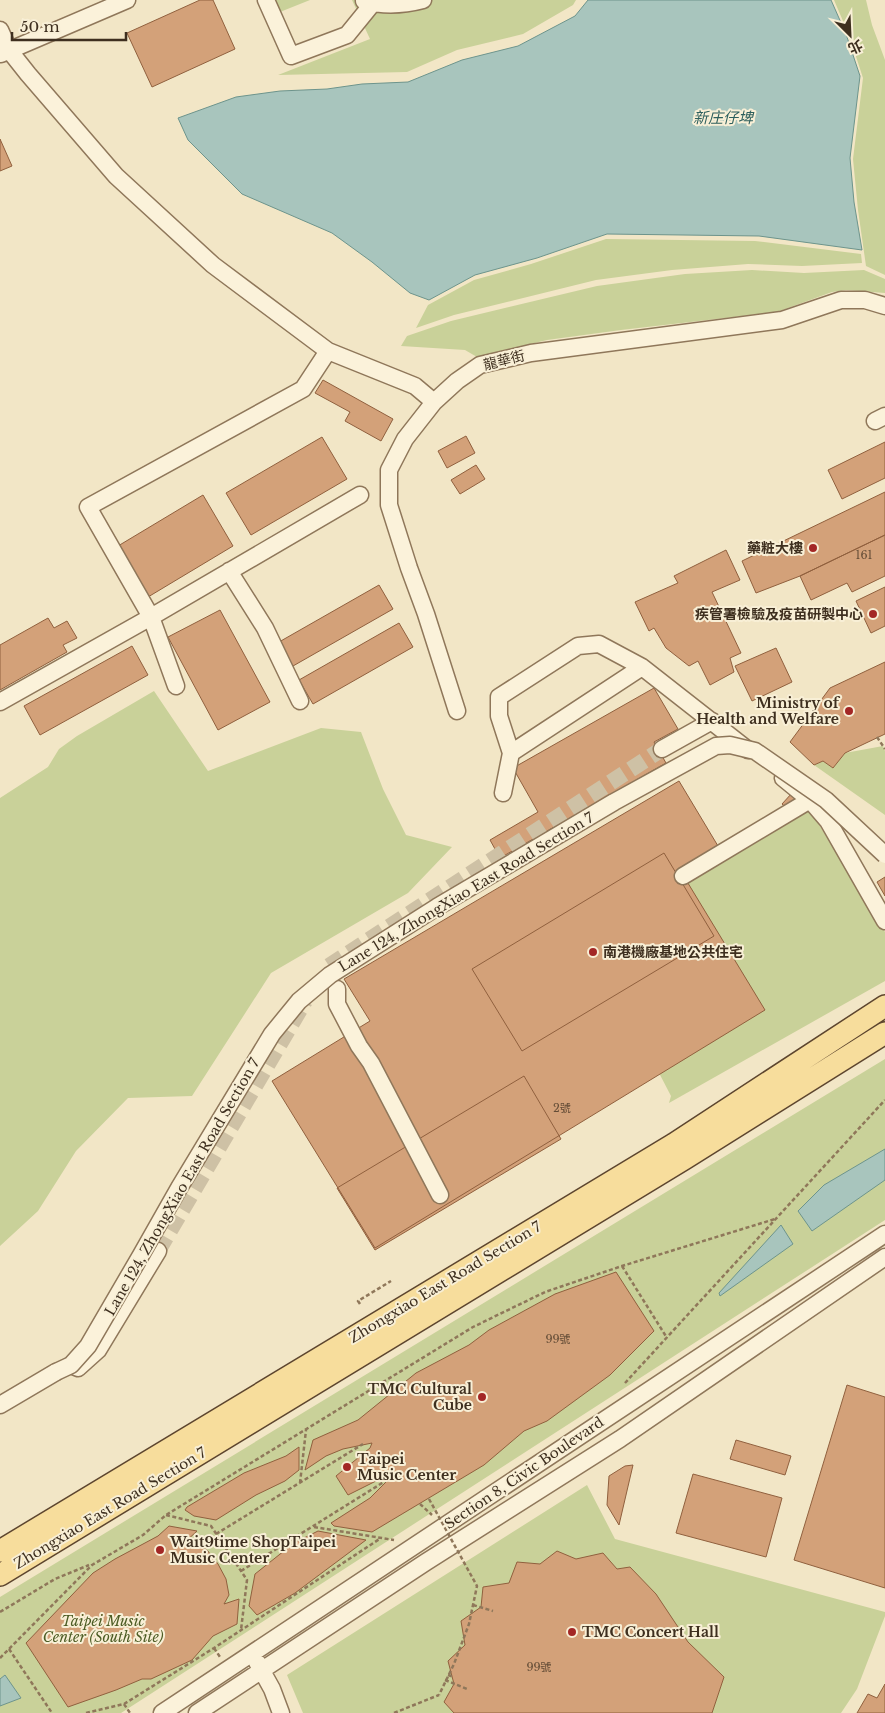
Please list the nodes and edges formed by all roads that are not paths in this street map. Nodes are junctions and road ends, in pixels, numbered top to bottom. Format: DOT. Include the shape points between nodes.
graph roads {
  1 [pos="128,0"];
  2 [pos="266,0"];
  3 [pos="423,0"];
  4 [pos="367,2"];
  5 [pos="0,30"];
  6 [pos="5,53"];
  7 [pos="885,306"];
  8 [pos="328,351"];
  9 [pos="434,402"];
  10 [pos="360,495"];
  11 [pos="229,572"];
  12 [pos="151,617"];
  13 [pos="642,667"];
  14 [pos="176,686"];
  15 [pos="300,701"];
  16 [pos="0,702"];
  17 [pos="457,711"];
  18 [pos="712,721"];
  19 [pos="662,749"];
  20 [pos="511,752"];
  21 [pos="503,793"];
  22 [pos="810,800"];
  23 [pos="885,856"];
  24 [pos="683,876"];
  25 [pos="885,920"];
  26 [pos="337,990"];
  27 [pos="885,1006"];
  28 [pos="885,1032"];
  29 [pos="440,1195"];
  30 [pos="885,1234"];
  31 [pos="158,1251"];
  32 [pos="885,1257"];
  33 [pos="63,1368"];
  34 [pos="0,1405"];
  35 [pos="0,1551"];
  36 [pos="0,1575"];
  37 [pos="252,1654"];
  38 [pos="262,1670"];
  39 [pos="162,1713"];
  40 [pos="197,1713"];
  41 [pos="281,1713"];
  1 -- 6 [label="street"];
  2 -- 4 [label="street" via="291,56 347,35"];
  3 -- 4 [label="street" via="406,5"];
  5 -- 6 [label="street"];
  6 -- 8 [label="street" via="28,74 116,176 213,265"];
  7 -- 9 [label="street, 龍華街" via="865,300 841,300 782,320 531,353 480,365"];
  8 -- 9 [label="street" via="414,386"];
  8 -- 12 [label="street" via="303,389 88,507"];
  9 -- 17 [label="street, 龍華街" via="405,439 389,470 389,505"];
  10 -- 11 [label="street"];
  11 -- 12 [label="street"];
  11 -- 15 [label="street" via="265,628"];
  12 -- 14 [label="street"];
  12 -- 16 [label="street"];
  13 -- 18 [label="street"];
  13 -- 20 [label="street"];
  13 -- 20 [label="street" via="599,644 578,646 515,686 499,697 499,716"];
  18 -- 19 [label="street"];
  18 -- 22 [label="street"];
  20 -- 21 [label="street"];
  22 -- 24 [label="street"];
  22 -- 25 [label="street" via="828,821"];
  23 -- 33 [label="street, Lane 124, ZhongXiao East Road Section 7, bridge" via="826,800 756,751 730,745 716,746 437,907 330,975 299,1001 272,1034 88,1346"];
  26 -- 29 [label="street" via="337,1004"];
  27 -- 35 [label="main road, Zhongxiao East Road Section 7" via="674,1144"];
  28 -- 36 [label="main road, Zhongxiao East Road Section 7" via="684,1159"];
  30 -- 37 [label="street, Section 8, Civic Boulevard"];
  31 -- 33 [label="street" via="98,1350 78,1368"];
  32 -- 38 [label="street, Section 8, Civic Boulevard" via="620,1439"];
  33 -- 34 [label="street"];
  37 -- 38 [label="street"];
  37 -- 39 [label="street, Section 8, Civic Boulevard"];
  38 -- 40 [label="street, Section 8, Civic Boulevard"];
  38 -- 41 [label="street"];
}
